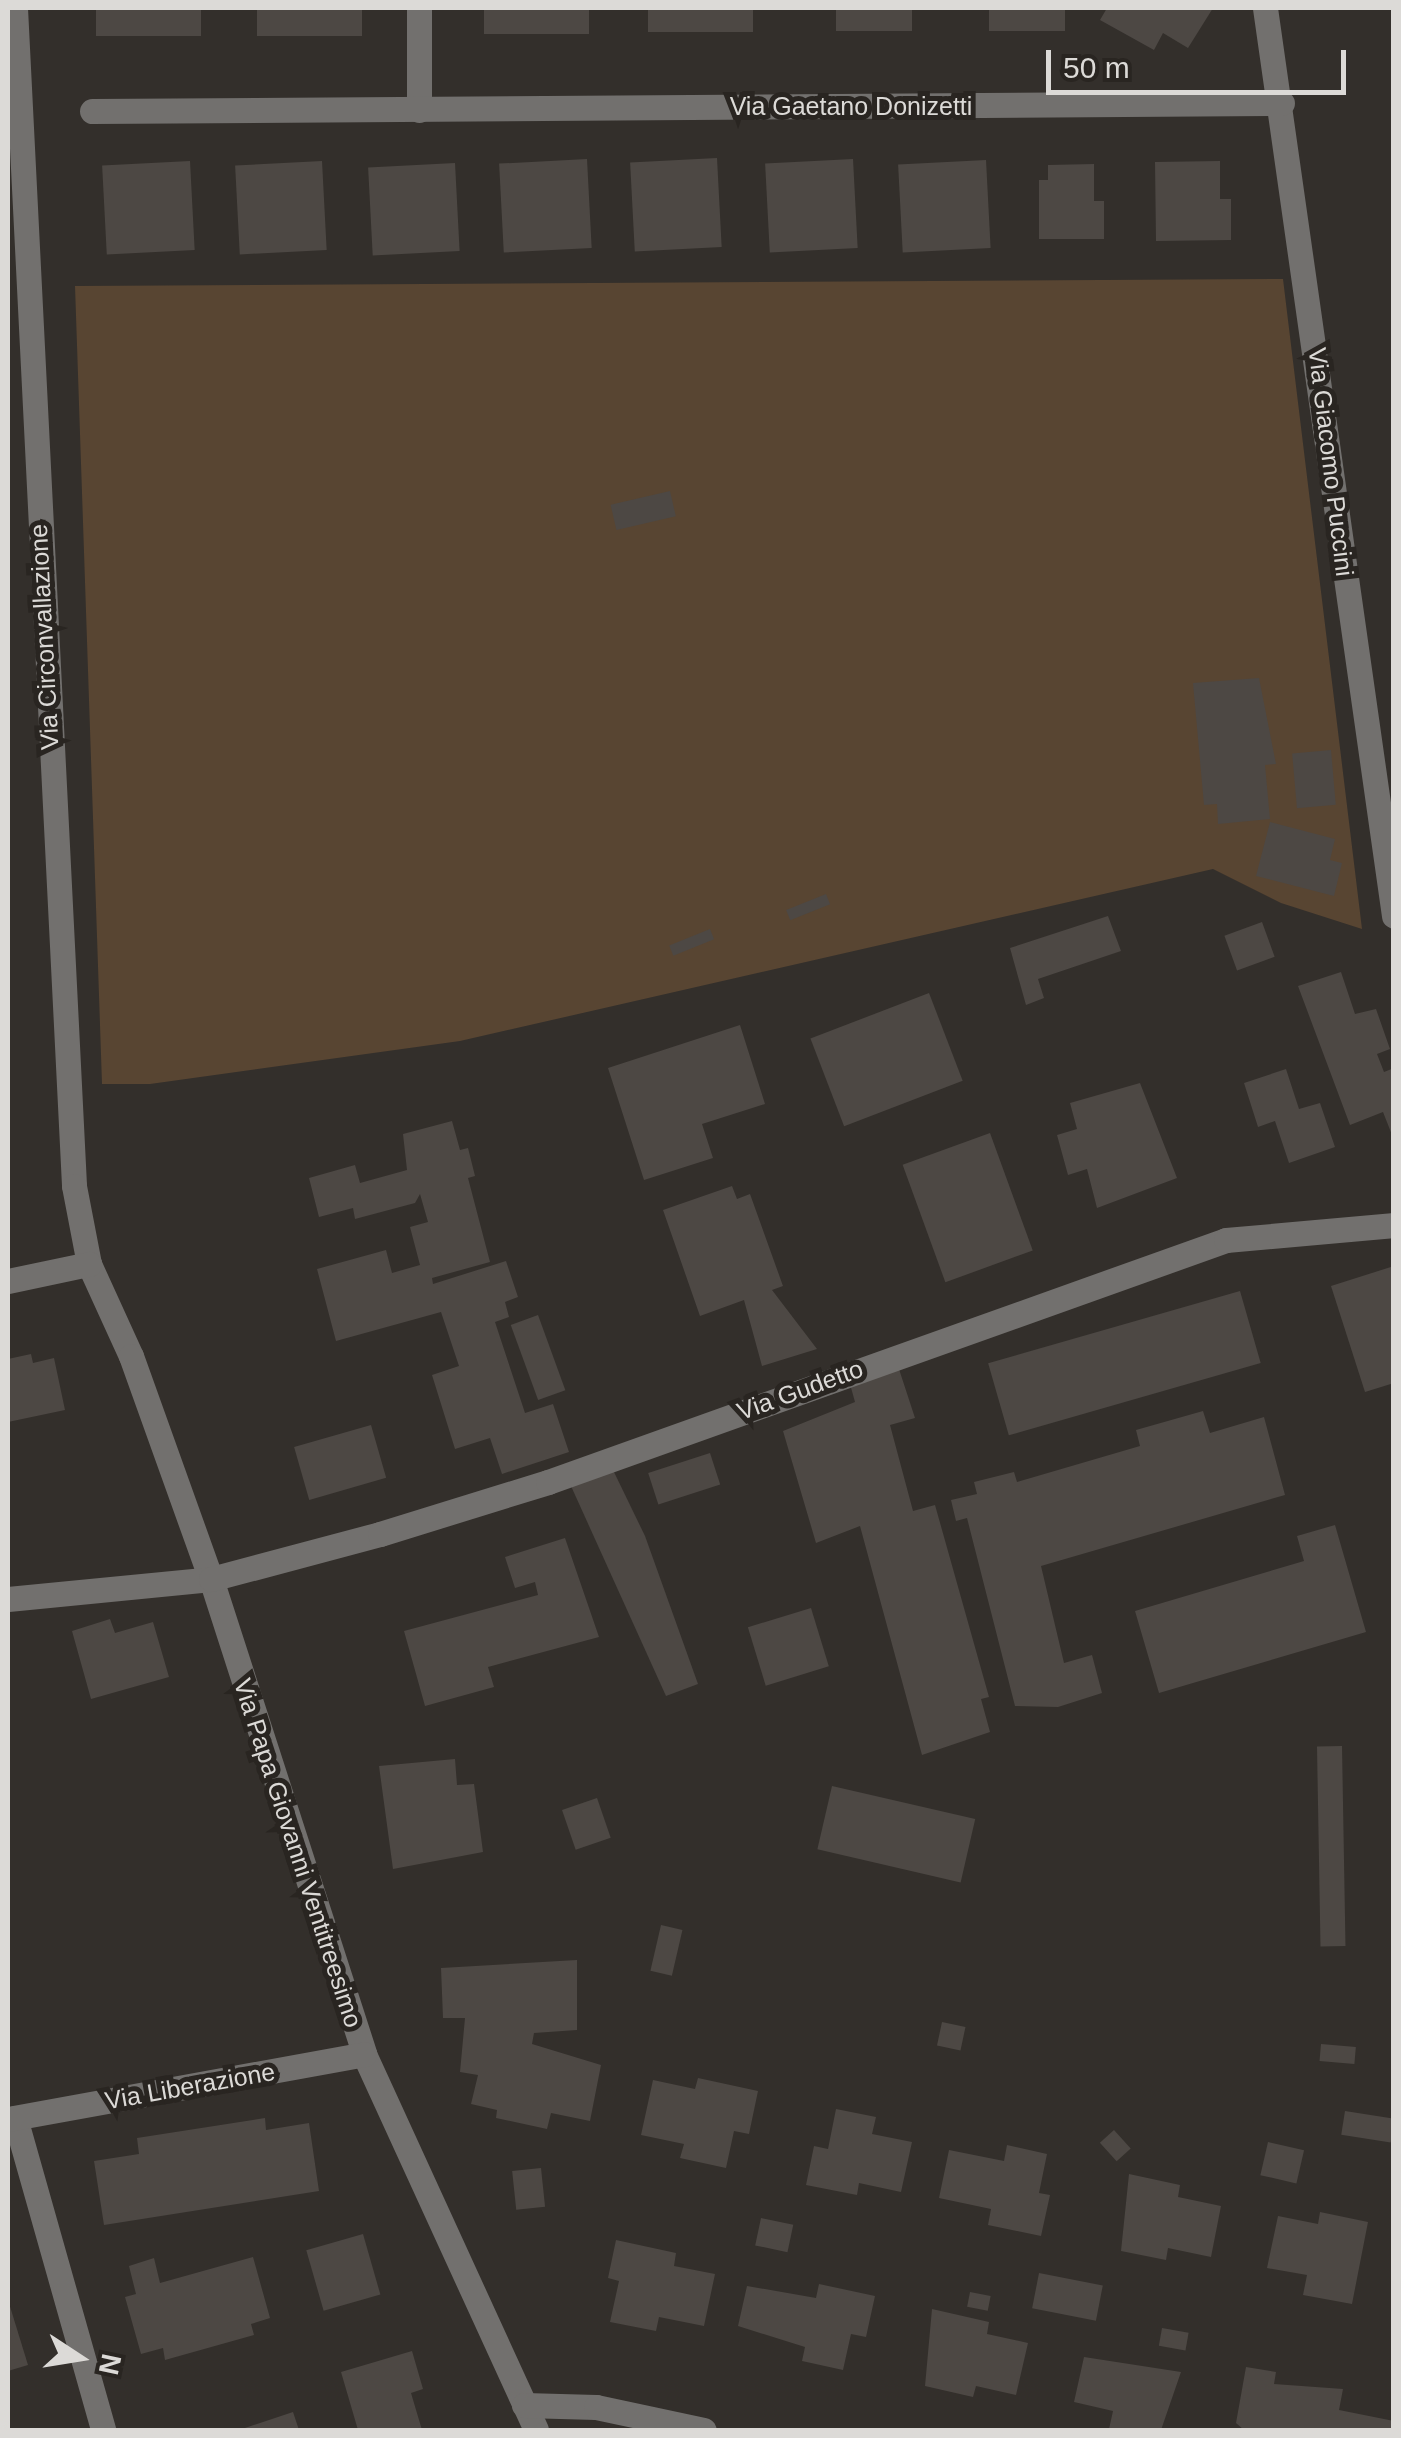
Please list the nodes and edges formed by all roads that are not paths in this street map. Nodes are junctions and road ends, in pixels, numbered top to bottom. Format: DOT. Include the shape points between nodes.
graph roads {
  1 [pos="15,8"];
  2 [pos="418,8"];
  3 [pos="1265,8"];
  4 [pos="1282,103"];
  5 [pos="420,110"];
  6 [pos="92,111"];
  7 [pos="1394,916"];
  8 [pos="1394,1225"];
  9 [pos="89,1264"];
  10 [pos="8,1281"];
  11 [pos="211,1580"];
  12 [pos="8,1599"];
  13 [pos="364,2054"];
  14 [pos="11,2118"];
  15 [pos="524,2405"];
  16 [pos="103,2430"];
  17 [pos="536,2430"];
  18 [pos="704,2430"];
  1 -- 9 [label="street, Via Circonvallazione" via="72,1167"];
  2 -- 5 [label="street"];
  3 -- 4 [label="street, Via Giacomo Puccini"];
  4 -- 5 [label="street, Via Gaetano Donizetti"];
  4 -- 7 [label="street, Via Giacomo Puccini"];
  5 -- 6 [label="street, Via Gaetano Donizetti"];
  8 -- 11 [label="street, Via Gudetto" via="1226,1240 548,1482"];
  9 -- 10 [label="street"];
  9 -- 11 [label="street, Via Papa Giovanni Ventitreesimo" via="130,1356"];
  11 -- 12 [label="street, Via Gudetto"];
  11 -- 13 [label="street, Via Papa Giovanni Ventitreesimo"];
  13 -- 14 [label="street, Via Liberazione"];
  13 -- 15 [label="street, Via Papa Giovanni Ventitreesimo"];
  14 -- 16 [label="street, Via Liberazione"];
  15 -- 17 [label="street, Via Papa Giovanni Ventitreesimo"];
  15 -- 18 [label="street" via="596,2407"];
}
